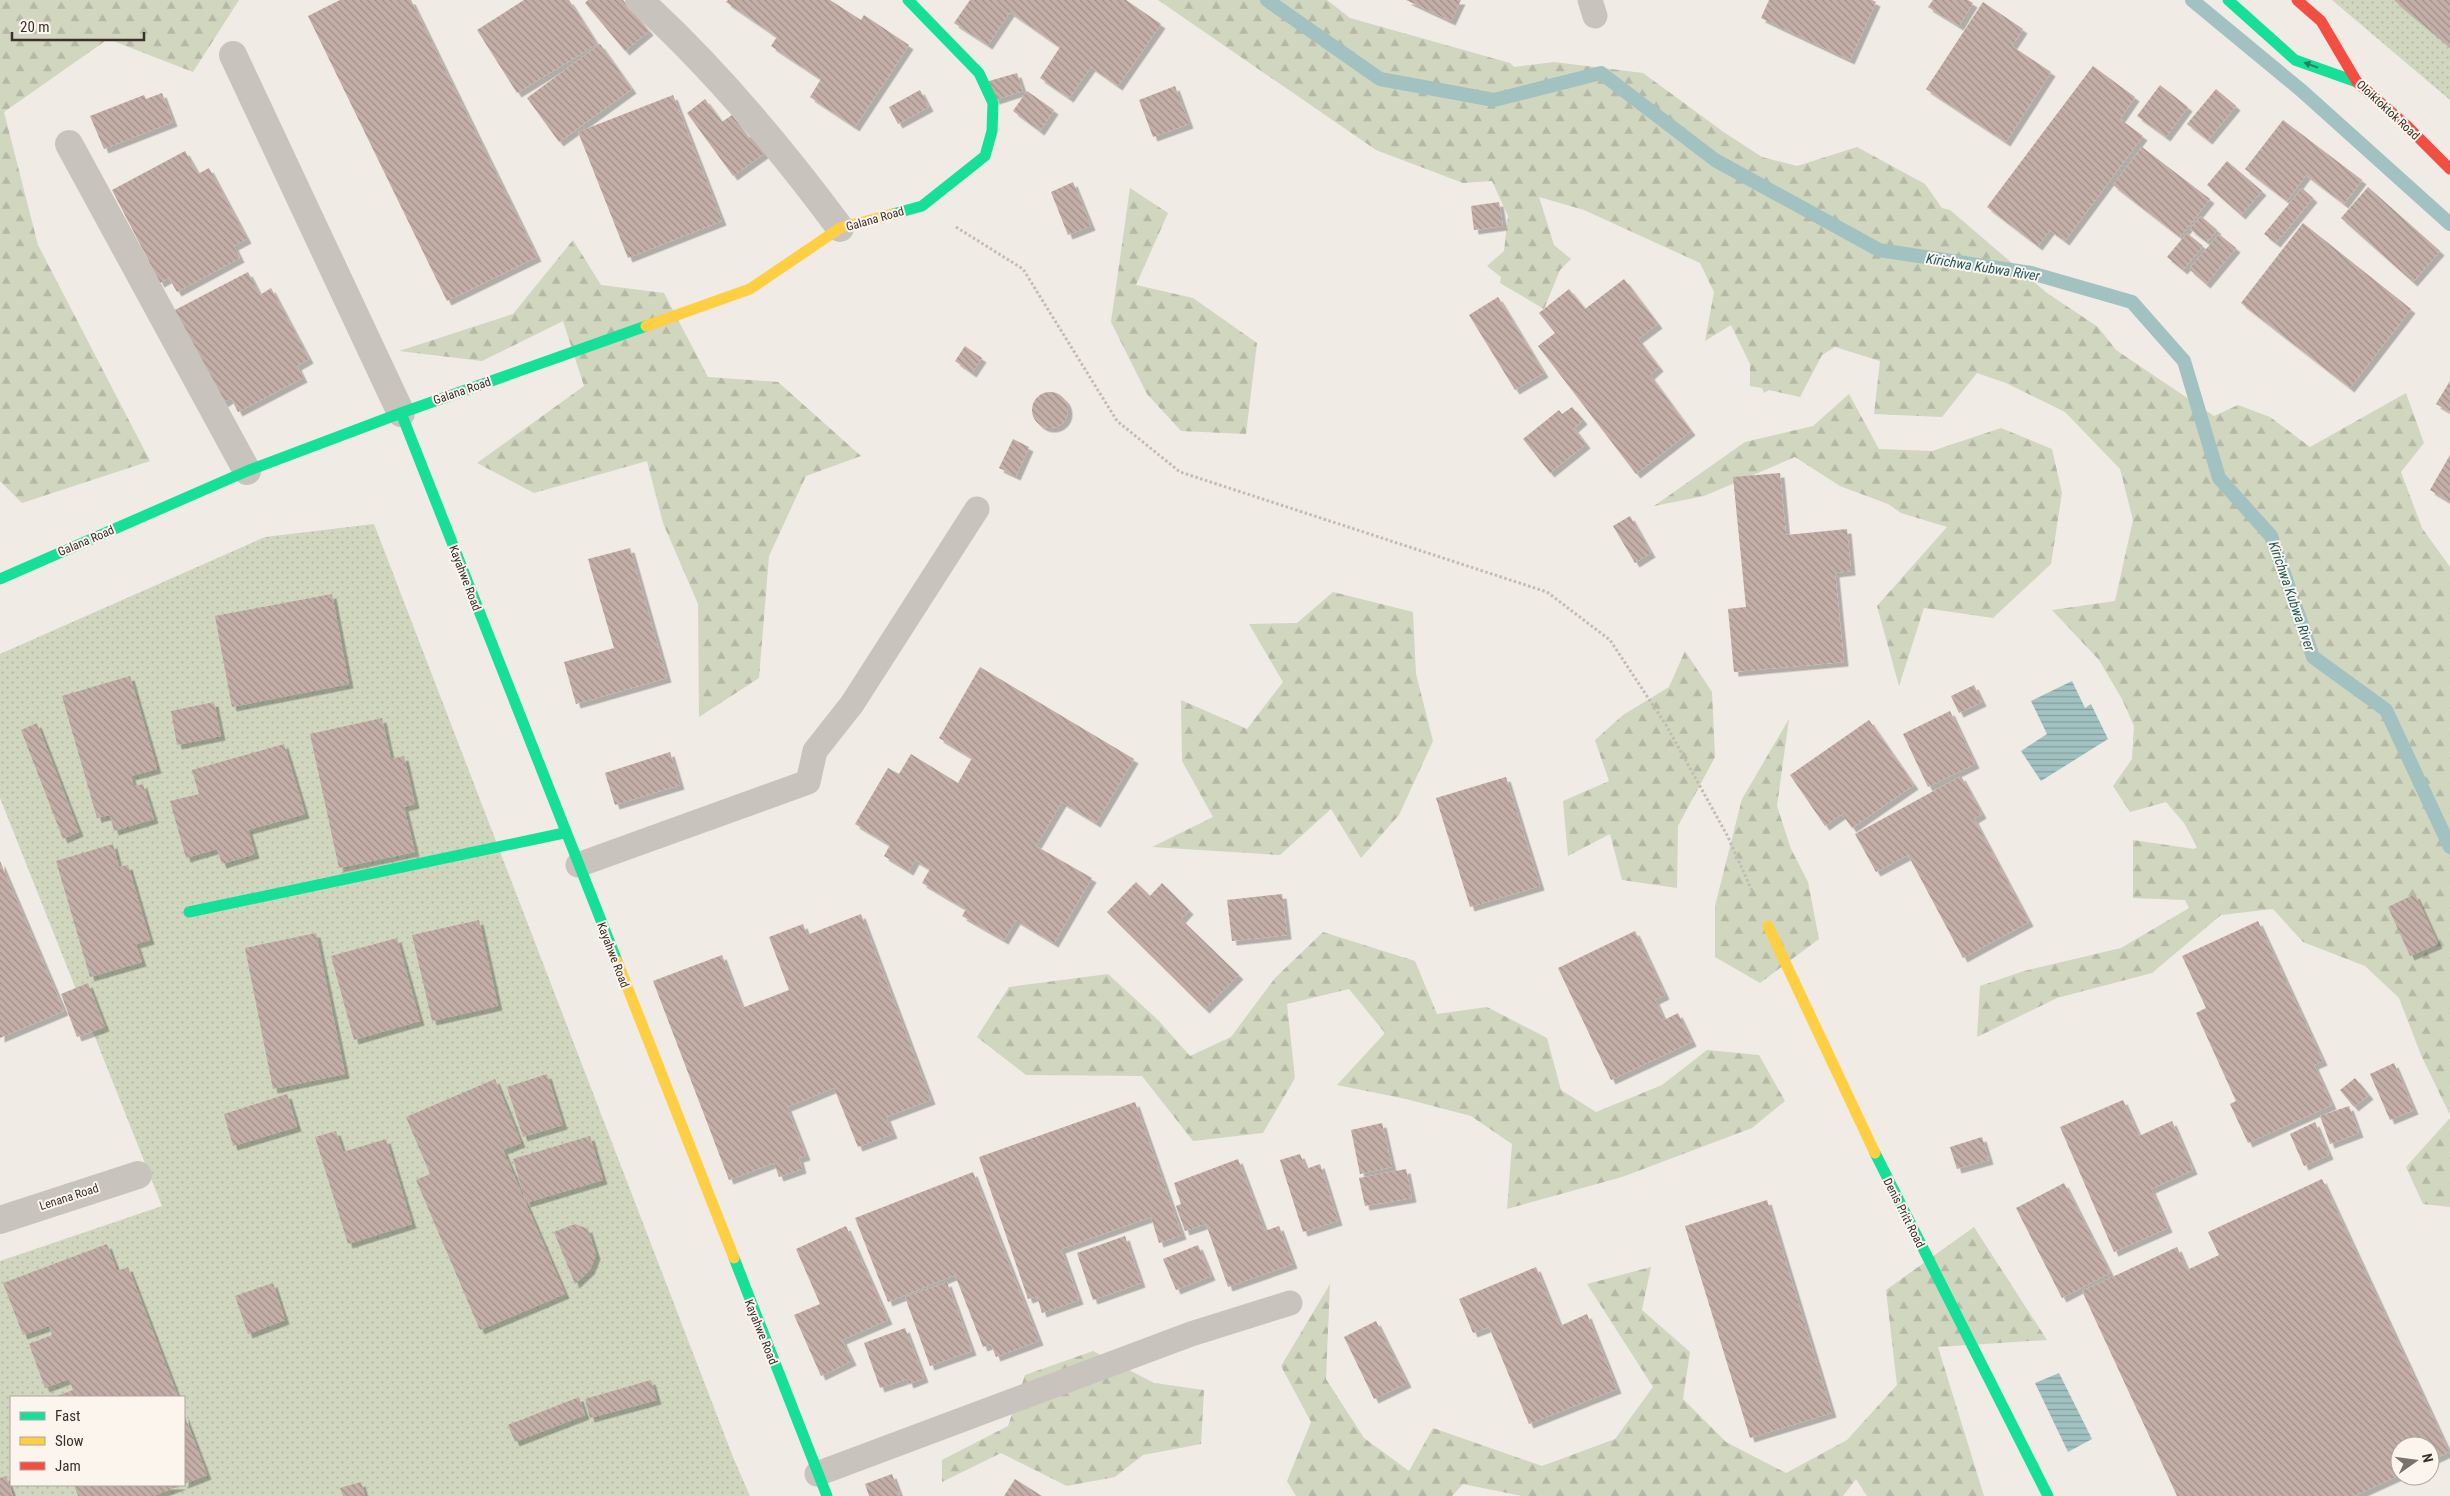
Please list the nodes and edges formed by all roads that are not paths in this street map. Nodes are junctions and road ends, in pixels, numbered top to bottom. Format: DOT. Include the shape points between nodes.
graph roads {
  1 [pos="639,0"];
  2 [pos="908,0"];
  3 [pos="2228,0"];
  4 [pos="2296,0"];
  5 [pos="233,55"];
  6 [pos="2357,82"];
  7 [pos="69,144"];
  8 [pos="2450,169"];
  9 [pos="840,228"];
  10 [pos="409,410"];
  11 [pos="247,471"];
  12 [pos="977,509"];
  13 [pos="0,579"];
  14 [pos="564,832"];
  15 [pos="578,865"];
  16 [pos="188,912"];
  17 [pos="1768,926"];
  18 [pos="138,1175"];
  19 [pos="0,1220"];
  20 [pos="1290,1303"];
  21 [pos="822,1485"];
  22 [pos="2048,1496"];
  1 -- 9 [label="street" via="669,27 779,147"];
  2 -- 9 [label="main road, Galana Road" via="979,72 992,103 992,131 985,156 922,206"];
  6 -- 3 [label="main road, one-way" via="2296,60"];
  4 -- 6 [label="main road, Oloiktoktok Road" via="2321,21"];
  5 -- 10 [label="street"];
  6 -- 8 [label="main road, Oloiktoktok Road"];
  7 -- 11 [label="street"];
  9 -- 10 [label="main road, Galana Road" via="750,289"];
  10 -- 11 [label="main road, Galana Road"];
  10 -- 14 [label="main road, Kayahwe Road"];
  11 -- 13 [label="main road, Galana Road"];
  12 -- 15 [label="lane" via="852,704 815,751 808,782"];
  14 -- 15 [label="main road, Kayahwe Road"];
  14 -- 16 [label="main road"];
  15 -- 21 [label="main road, Kayahwe Road"];
  17 -- 22 [label="main road, Denis Pritt Road" via="1878,1160"];
  18 -- 19 [label="street, Lenana Road"];
  20 -- 21 [label="lane" via="1191,1334"];
}
